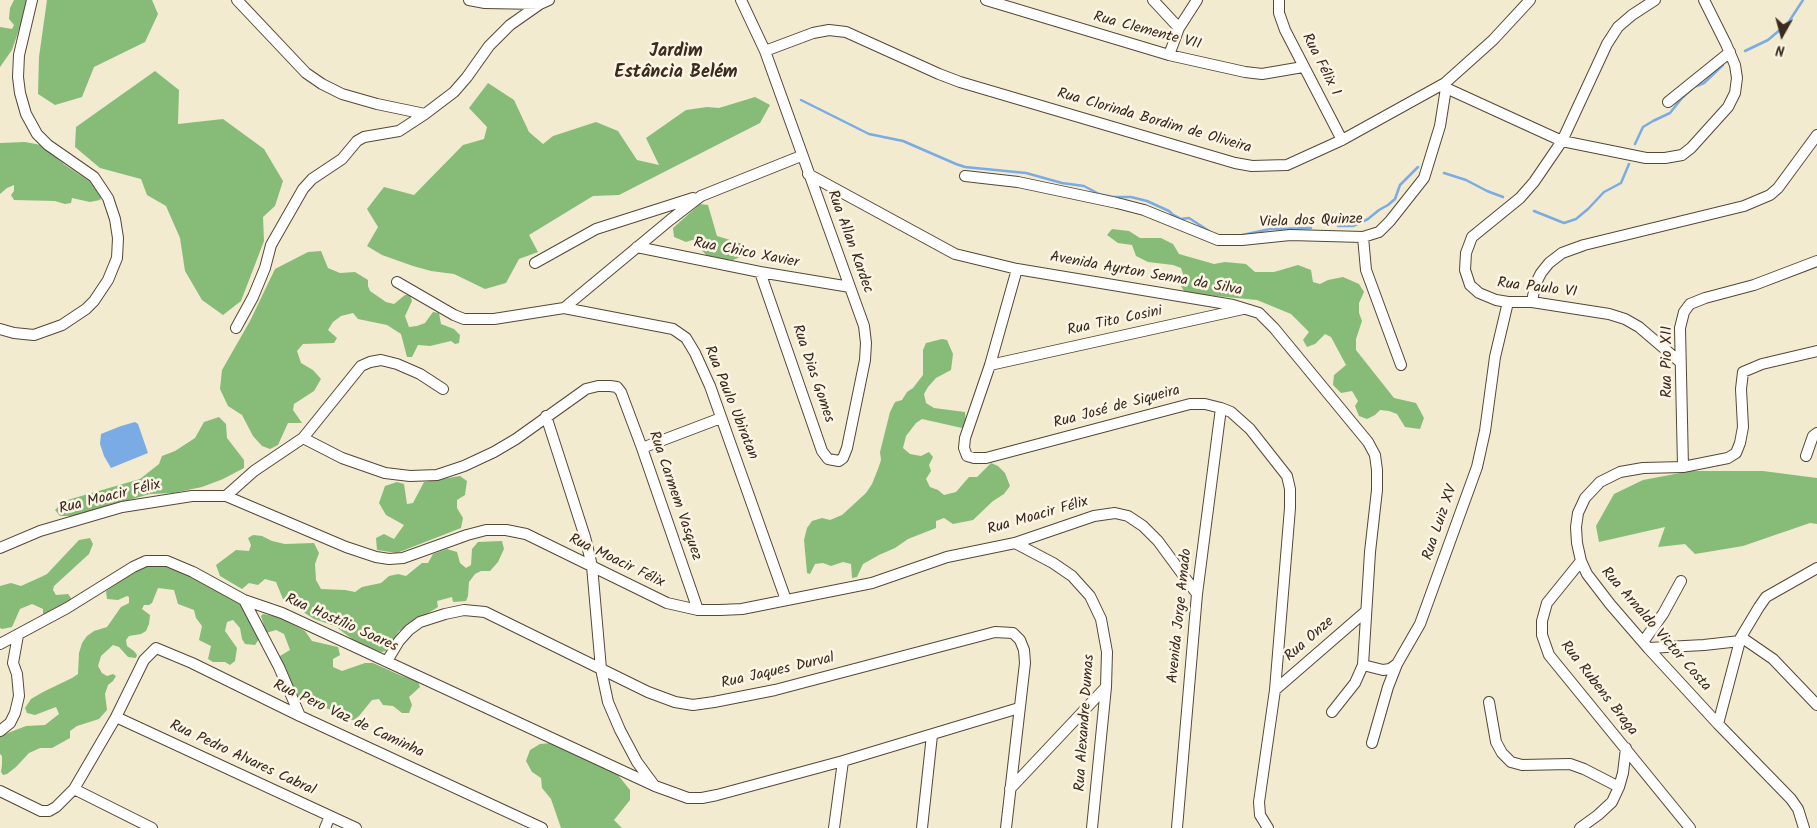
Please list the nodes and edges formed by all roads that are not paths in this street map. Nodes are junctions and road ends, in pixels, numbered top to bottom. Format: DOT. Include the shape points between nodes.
graph roads {
  1 [pos="32,0"];
  2 [pos="237,0"];
  3 [pos="469,0"];
  4 [pos="741,0"];
  5 [pos="986,0"];
  6 [pos="1153,0"];
  7 [pos="1197,0"];
  8 [pos="1279,0"];
  9 [pos="1530,0"];
  10 [pos="1655,0"];
  11 [pos="1704,0"];
  12 [pos="544,2"];
  13 [pos="1179,28"];
  14 [pos="765,51"];
  15 [pos="1730,52"];
  16 [pos="1169,55"];
  17 [pos="1304,67"];
  18 [pos="1446,86"];
  19 [pos="1668,102"];
  20 [pos="425,114"];
  21 [pos="1817,135"];
  22 [pos="1342,140"];
  23 [pos="1562,141"];
  24 [pos="801,156"];
  25 [pos="808,174"];
  26 [pos="965,176"];
  27 [pos="702,196"];
  28 [pos="1362,237"];
  29 [pos="637,247"];
  30 [pos="1817,260"];
  31 [pos="535,263"];
  32 [pos="1017,268"];
  33 [pos="760,272"];
  34 [pos="397,282"];
  35 [pos="850,288"];
  36 [pos="1508,302"];
  37 [pos="1532,302"];
  38 [pos="564,308"];
  39 [pos="1246,308"];
  40 [pos="236,328"];
  41 [pos="0,329"];
  42 [pos="1817,350"];
  43 [pos="1680,362"];
  44 [pos="990,365"];
  45 [pos="1401,365"];
  46 [pos="443,389"];
  47 [pos="1221,408"];
  48 [pos="546,416"];
  49 [pos="722,418"];
  50 [pos="1817,433"];
  51 [pos="303,438"];
  52 [pos="642,448"];
  53 [pos="847,448"];
  54 [pos="1806,456"];
  55 [pos="1683,468"];
  56 [pos="226,496"];
  57 [pos="1015,543"];
  58 [pos="0,548"];
  59 [pos="1581,560"];
  60 [pos="592,566"];
  61 [pos="1813,571"];
  62 [pos="1681,581"];
  63 [pos="1817,582"];
  64 [pos="1197,594"];
  65 [pos="244,600"];
  66 [pos="786,600"];
  67 [pos="698,610"];
  68 [pos="1366,612"];
  69 [pos="18,634"];
  70 [pos="1740,639"];
  71 [pos="0,644"];
  72 [pos="1646,645"];
  73 [pos="387,661"];
  74 [pos="1397,664"];
  75 [pos="1363,665"];
  76 [pos="601,669"];
  77 [pos="1106,687"];
  78 [pos="1275,690"];
  79 [pos="1489,702"];
  80 [pos="1817,705"];
  81 [pos="1019,708"];
  82 [pos="1332,712"];
  83 [pos="300,716"];
  84 [pos="116,717"];
  85 [pos="1718,724"];
  86 [pos="0,731"];
  87 [pos="932,735"];
  88 [pos="1372,743"];
  89 [pos="1626,748"];
  90 [pos="843,761"];
  91 [pos="655,786"];
  92 [pos="1619,787"];
  93 [pos="74,789"];
  94 [pos="1010,789"];
  95 [pos="0,791"];
  96 [pos="330,816"];
  97 [pos="152,828"];
  98 [pos="325,828"];
  99 [pos="356,828"];
  100 [pos="542,828"];
  101 [pos="834,828"];
  102 [pos="922,828"];
  103 [pos="1006,828"];
  104 [pos="1092,828"];
  105 [pos="1177,828"];
  106 [pos="1268,828"];
  107 [pos="1580,828"];
  108 [pos="1690,828"];
  109 [pos="1804,828"];
  1 -- 41 [label="street" via="19,55 18,76 26,114 37,134 94,177 108,198 118,238 117,258 94,301 62,325 34,335"];
  2 -- 20 [label="street" via="306,73 322,84 342,94"];
  3 -- 12 [label="street" via="485,3"];
  4 -- 14 [label="street, Rua Allan Kardec"];
  5 -- 16 [label="street, Rua Clemente VII"];
  6 -- 13 [label="street"];
  7 -- 13 [label="street"];
  8 -- 17 [label="street, Rua Félix I" via="1279,13 1285,30"];
  9 -- 18 [label="street, Rua Clorinda Bordim de Oliveira"];
  10 -- 23 [label="street, Rua Paulo VI" via="1618,27"];
  11 -- 15 [label="street"];
  12 -- 20 [label="street" via="510,25 489,46 454,92"];
  13 -- 16 [label="street"];
  14 -- 22 [label="street, Rua Clorinda Bordim de Oliveira" via="814,33 829,30 846,32 960,82 1252,166 1287,164"];
  14 -- 24 [label="street, Rua Allan Kardec"];
  15 -- 19 [label="street"];
  15 -- 23 [label="street" via="1737,78 1735,94 1728,107 1682,155 1646,158"];
  16 -- 17 [label="street, Rua Clemente VII" via="1262,74"];
  17 -- 22 [label="street, Rua Félix I"];
  18 -- 22 [label="street, Rua Clorinda Bordim de Oliveira"];
  18 -- 23 [label="street"];
  18 -- 28 [label="street, Viela dos Quinze" via="1440,126 1424,178 1379,232"];
  20 -- 40 [label="street" via="399,131 356,141 342,159 303,189 272,245 253,297"];
  21 -- 37 [label="street" via="1770,196 1744,206 1562,253 1541,273"];
  23 -- 36 [label="street, Rua Paulo VI" via="1534,182 1472,238 1466,253 1465,270 1470,285 1487,297"];
  24 -- 25 [label="street, Rua Allan Kardec"];
  24 -- 27 [label="street"];
  25 -- 32 [label="street, Avenida Ayrton Senna da Silva" via="955,254"];
  25 -- 35 [label="street, Rua Allan Kardec"];
  26 -- 28 [label="street, Viela dos Quinze" via="1117,203 1144,210 1218,240 1290,235"];
  27 -- 29 [label="street"];
  27 -- 31 [label="street" via="596,229"];
  28 -- 45 [label="street" via="1366,270"];
  29 -- 33 [label="street, Rua Chico Xavier"];
  29 -- 38 [label="street"];
  30 -- 43 [label="street, Rua Pio XII" via="1754,285 1690,304 1680,328"];
  32 -- 39 [label="street, Avenida Ayrton Senna da Silva"];
  32 -- 44 [label="street, Rua José de Siqueira"];
  33 -- 35 [label="street, Rua Chico Xavier"];
  33 -- 53 [label="street, Rua Dias Gomes" via="822,451 828,459 839,461"];
  34 -- 38 [label="street" via="464,319"];
  35 -- 53 [label="street, Rua Allan Kardec" via="864,326 866,343"];
  36 -- 37 [label="street, Rua Paulo VI"];
  36 -- 74 [label="street, Rua Luiz XV" via="1495,356 1477,467 1420,624"];
  37 -- 43 [label="street, Rua Paulo VI" via="1625,319"];
  38 -- 49 [label="street, Rua Paulo Ubiratan" via="673,329 686,338"];
  39 -- 44 [label="street, Rua Tito Cosini"];
  39 -- 68 [label="street, Avenida Ayrton Senna da Silva" via="1259,314 1274,328 1368,442 1375,455 1377,490"];
  42 -- 55 [label="street, Rua Arnaldo Victor Costa" via="1743,372 1743,426 1736,453 1716,462"];
  43 -- 55 [label="street, Rua Pio XII"];
  44 -- 47 [label="street, Rua José de Siqueira" via="965,438 967,456 974,458 986,458 1190,404"];
  46 -- 51 [label="street" via="397,364 381,360 370,362 361,366"];
  47 -- 64 [label="street, Avenida Jorge Amado"];
  47 -- 78 [label="street, Rua José de Siqueira" via="1231,412 1250,430 1287,476 1290,489"];
  48 -- 51 [label="street" via="494,452 437,475 385,473 342,458"];
  48 -- 52 [label="street, Rua Carmem Vasquez" via="586,389 617,387"];
  48 -- 60 [label="street"];
  49 -- 52 [label="street"];
  49 -- 66 [label="street, Rua Paulo Ubiratan"];
  50 -- 54 [label="street"];
  51 -- 56 [label="street" via="254,471"];
  52 -- 67 [label="street, Rua Carmem Vasquez"];
  55 -- 59 [label="street, Rua Arnaldo Victor Costa" via="1643,468 1620,472 1600,482 1585,498 1578,513 1577,543"];
  56 -- 58 [label="street, Rua Moacir Félix" via="192,496 122,507 40,531"];
  56 -- 60 [label="street, Rua Moacir Félix" via="346,548 376,557 403,558 467,534 506,530 526,534"];
  57 -- 64 [label="street, Rua Moacir Félix" via="1094,516 1115,513 1128,516 1158,541"];
  57 -- 66 [label="street, Rua Moacir Félix" via="947,557 872,584"];
  57 -- 77 [label="street, Rua Alexandre Dumas" via="1072,576 1090,596 1101,619 1107,652"];
  59 -- 72 [label="street, Rua Arnaldo Victor Costa" via="1593,582"];
  59 -- 89 [label="street, Rua Rubens Braga" via="1547,604 1542,635 1549,655"];
  60 -- 67 [label="street, Rua Moacir Félix" via="651,597"];
  60 -- 76 [label="street"];
  61 -- 63 [label="street"];
  61 -- 70 [label="street" via="1766,597"];
  62 -- 72 [label="street"];
  64 -- 105 [label="street, Avenida Jorge Amado"];
  65 -- 69 [label="street, Rua Hostílio Soares" via="167,561 146,561"];
  65 -- 73 [label="street, Rua Hostílio Soares" via="282,613"];
  65 -- 83 [label="street"];
  66 -- 67 [label="street, Rua Moacir Félix" via="742,608"];
  68 -- 75 [label="street, Avenida Ayrton Senna da Silva"];
  68 -- 78 [label="street, Rua Onze"];
  69 -- 71 [label="street, Rua Hostílio Soares"];
  69 -- 86 [label="street" via="13,663 19,696 10,723"];
  70 -- 72 [label="street" via="1704,645"];
  70 -- 80 [label="street" via="1773,659"];
  70 -- 85 [label="street"];
  72 -- 85 [label="street, Rua Arnaldo Victor Costa"];
  73 -- 76 [label="street, Rua Jaques Durval" via="409,630 420,622 464,610 484,612"];
  73 -- 91 [label="street, Rua Hostílio Soares"];
  74 -- 75 [label="street" via="1383,670"];
  74 -- 88 [label="street, Rua Luiz XV"];
  75 -- 82 [label="street, Avenida Ayrton Senna da Silva" via="1355,683"];
  76 -- 81 [label="street, Rua Jaques Durval" via="648,692 693,705 775,690 1004,632 1020,640 1024,650"];
  76 -- 91 [label="street" via="608,702 620,730 637,762"];
  77 -- 94 [label="street"];
  77 -- 104 [label="street, Rua Alexandre Dumas"];
  78 -- 106 [label="street" via="1258,802 1260,815"];
  79 -- 92 [label="street" via="1496,742 1511,762 1522,765 1570,764"];
  81 -- 87 [label="street, Rua Hostílio Soares"];
  81 -- 94 [label="street, Rua Jaques Durval"];
  83 -- 84 [label="street, Rua Pero Vaz de Caminha" via="156,648 144,660"];
  83 -- 100 [label="street, Rua Pero Vaz de Caminha"];
  84 -- 93 [label="street"];
  84 -- 96 [label="street, Rua Pedro Alvares Cabral"];
  85 -- 109 [label="street, Rua Arnaldo Victor Costa" via="1791,799"];
  87 -- 90 [label="street, Rua Hostílio Soares"];
  87 -- 102 [label="street"];
  89 -- 92 [label="street"];
  89 -- 108 [label="street, Rua Rubens Braga"];
  90 -- 91 [label="street, Rua Hostílio Soares" via="702,798 688,798"];
  90 -- 101 [label="street"];
  92 -- 107 [label="street" via="1612,802"];
  93 -- 95 [label="street" via="49,811 41,811"];
  93 -- 97 [label="street"];
  94 -- 103 [label="street, Rua Jaques Durval"];
  96 -- 98 [label="street"];
  96 -- 99 [label="street, Rua Pedro Alvares Cabral"];
}
